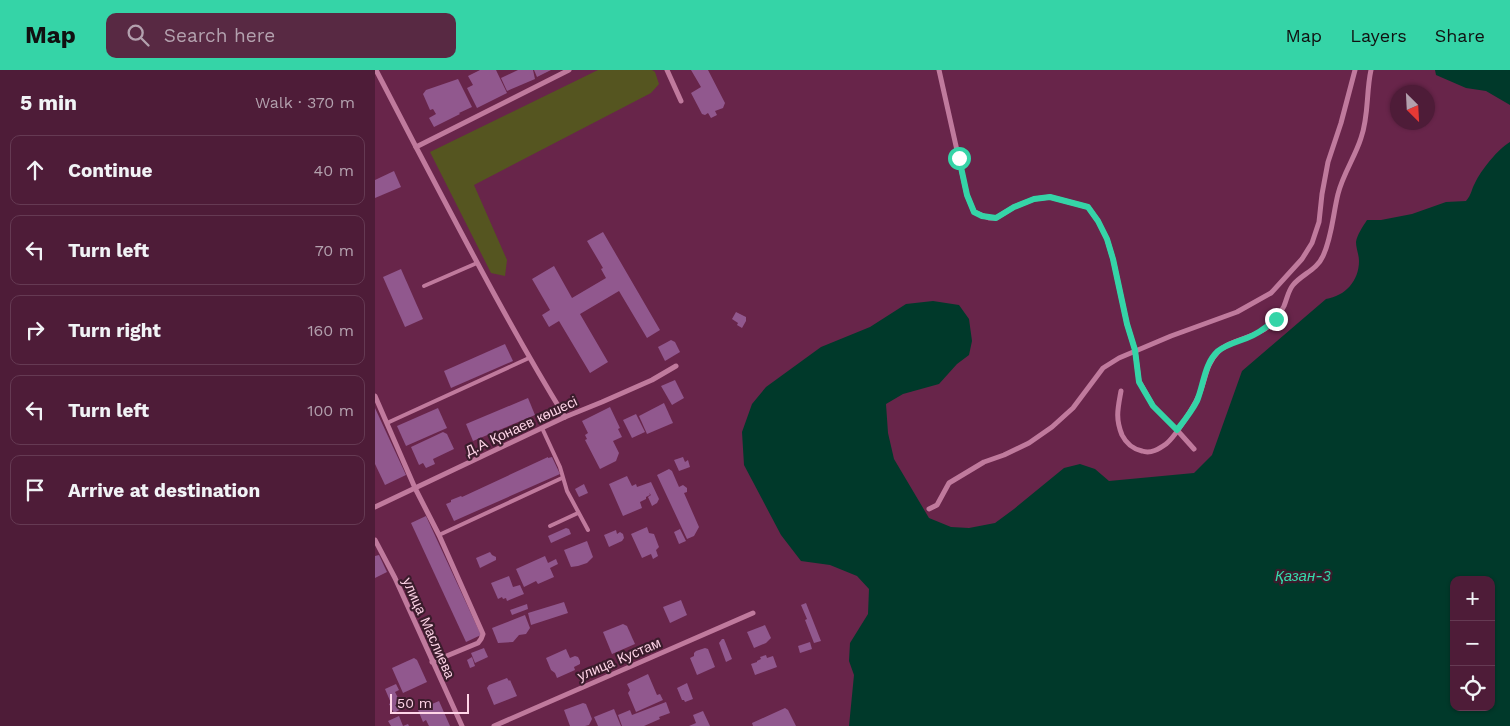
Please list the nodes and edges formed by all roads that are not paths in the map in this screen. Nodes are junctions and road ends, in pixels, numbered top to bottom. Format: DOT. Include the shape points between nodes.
graph roads {
  1 [pos="376,70"];
  2 [pos="569,70"];
  3 [pos="667,70"];
  4 [pos="939,70"];
  5 [pos="1355,70"];
  6 [pos="1371,70"];
  7 [pos="681,101"];
  8 [pos="416,147"];
  9 [pos="477,263"];
  10 [pos="424,286"];
  11 [pos="1135,350"];
  12 [pos="529,358"];
  13 [pos="676,366"];
  14 [pos="1121,391"];
  15 [pos="375,396"];
  16 [pos="565,417"];
  17 [pos="387,423"];
  18 [pos="542,428"];
  19 [pos="1177,430"];
  20 [pos="1194,449"];
  21 [pos="562,478"];
  22 [pos="415,488"];
  23 [pos="375,507"];
  24 [pos="929,509"];
  25 [pos="578,513"];
  26 [pos="550,526"];
  27 [pos="588,530"];
  28 [pos="439,535"];
  29 [pos="375,540"];
  30 [pos="753,614"];
  31 [pos="432,662"];
  32 [pos="461,726"];
  33 [pos="494,726"];
  1 -- 8 [label="street"];
  2 -- 8 [label="street"];
  3 -- 7 [label="street"];
  4 -- 11 [label="street" via="967,195 974,212 996,218 1020,204 1050,197 1088,207 1107,239"];
  5 -- 11 [label="street" via="1328,162 1319,222 1302,259 1271,293 1255,304"];
  6 -- 19 [label="street" via="1362,137 1340,187 1323,258 1294,284 1276,319 1266,328 1231,343 1211,359 1195,404"];
  8 -- 9 [label="street"];
  9 -- 10 [label="lane"];
  9 -- 12 [label="street"];
  11 -- 19 [label="street" via="1139,382 1153,406"];
  11 -- 24 [label="street" via="1103,368 1073,408 1052,427 1029,443 984,462 949,483 937,505"];
  12 -- 16 [label="street"];
  12 -- 17 [label="lane"];
  13 -- 16 [label="street, Д.А Қонаев көшесі" via="636,388"];
  14 -- 19 [label="street" via="1118,426 1133,448 1154,451 1167,443"];
  15 -- 17 [label="street"];
  16 -- 18 [label="street, Д.А Қонаев көшесі"];
  17 -- 22 [label="street"];
  18 -- 21 [label="lane" via="563,473"];
  18 -- 22 [label="street, Д.А Қонаев көшесі"];
  19 -- 20 [label="street"];
  21 -- 25 [label="lane"];
  21 -- 28 [label="lane"];
  22 -- 23 [label="street, Д.А Қонаев көшесі"];
  22 -- 28 [label="street"];
  25 -- 26 [label="lane"];
  25 -- 27 [label="lane"];
  28 -- 31 [label="street" via="483,634 478,642"];
  29 -- 31 [label="street, улица Маслиева"];
  30 -- 33 [label="street, улица Кустам"];
  31 -- 32 [label="street, улица Маслиева"];
}
